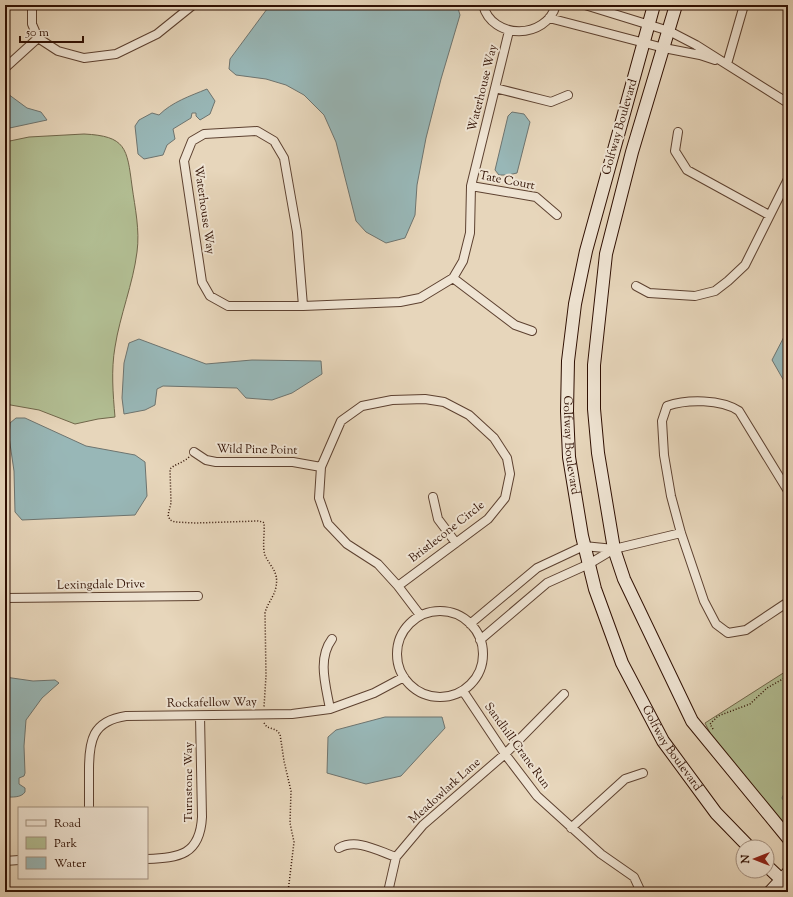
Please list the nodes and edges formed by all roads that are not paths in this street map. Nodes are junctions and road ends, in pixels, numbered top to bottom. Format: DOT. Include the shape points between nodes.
graph roads {
  1 [pos="32,5"];
  2 [pos="193,5"];
  3 [pos="483,5"];
  4 [pos="556,5"];
  5 [pos="585,5"];
  6 [pos="654,5"];
  7 [pos="676,5"];
  8 [pos="744,5"];
  9 [pos="549,18"];
  10 [pos="649,25"];
  11 [pos="509,31"];
  12 [pos="669,31"];
  13 [pos="38,38"];
  14 [pos="644,43"];
  15 [pos="664,48"];
  16 [pos="727,64"];
  17 [pos="5,68"];
  18 [pos="495,88"];
  19 [pos="568,96"];
  20 [pos="788,103"];
  21 [pos="678,132"];
  22 [pos="788,179"];
  23 [pos="471,186"];
  24 [pos="557,215"];
  25 [pos="769,215"];
  26 [pos="453,278"];
  27 [pos="636,286"];
  28 [pos="303,306"];
  29 [pos="532,331"];
  30 [pos="194,452"];
  31 [pos="321,467"];
  32 [pos="788,491"];
  33 [pos="433,497"];
  34 [pos="681,533"];
  35 [pos="456,542"];
  36 [pos="584,546"];
  37 [pos="614,549"];
  38 [pos="589,564"];
  39 [pos="398,586"];
  40 [pos="198,596"];
  41 [pos="5,598"];
  42 [pos="788,602"];
  43 [pos="420,615"];
  44 [pos="470,624"];
  45 [pos="332,639"];
  46 [pos="480,640"];
  47 [pos="404,677"];
  48 [pos="463,691"];
  49 [pos="564,694"];
  50 [pos="330,709"];
  51 [pos="200,716"];
  52 [pos="505,754"];
  53 [pos="643,773"];
  54 [pos="89,807"];
  55 [pos="571,828"];
  56 [pos="788,838"];
  57 [pos="741,839"];
  58 [pos="338,848"];
  59 [pos="396,857"];
  60 [pos="148,859"];
  61 [pos="18,860"];
  62 [pos="5,861"];
  63 [pos="775,872"];
  64 [pos="786,880"];
  65 [pos="388,892"];
  66 [pos="641,892"];
  67 [pos="770,892"];
  1 -- 13 [label="street" via="32,24"];
  2 -- 13 [label="street" via="157,34 116,54 84,58 58,51"];
  3 -- 11 [label="street" via="489,18"];
  4 -- 9 [label="street"];
  5 -- 10 [label="street"];
  6 -- 10 [label="street, Golfway Boulevard"];
  7 -- 12 [label="street, Golfway Boulevard"];
  8 -- 16 [label="street"];
  9 -- 11 [label="street" via="530,30"];
  9 -- 14 [label="street"];
  10 -- 12 [label="street"];
  10 -- 14 [label="street, Golfway Boulevard"];
  11 -- 18 [label="street, Waterhouse Way"];
  12 -- 15 [label="street, Golfway Boulevard"];
  12 -- 16 [label="street"];
  13 -- 17 [label="street"];
  14 -- 15 [label="street"];
  14 -- 36 [label="street, Golfway Boulevard" via="586,251 569,354 569,457"];
  15 -- 16 [label="street" via="700,55"];
  15 -- 37 [label="street, Golfway Boulevard" via="632,152 606,254 594,365 598,453"];
  16 -- 20 [label="street"];
  18 -- 19 [label="street" via="551,102"];
  18 -- 23 [label="street, Waterhouse Way"];
  21 -- 25 [label="street" via="674,151 687,170"];
  22 -- 25 [label="street"];
  23 -- 24 [label="street, Tate Court" via="536,197"];
  23 -- 26 [label="street, Waterhouse Way" via="470,233 463,261"];
  25 -- 27 [label="street" via="745,264 715,291 695,296 649,294"];
  26 -- 28 [label="street, Waterhouse Way" via="420,298 400,302"];
  26 -- 29 [label="street" via="515,325"];
  28 -- 28 [label="street, Waterhouse Way" via="228,306 210,296 202,282 184,161 192,141 204,134 257,131 274,141 284,158 297,232"];
  30 -- 31 [label="street, Wild Pine Point" via="206,460 216,462 293,462"];
  31 -- 35 [label="street, Bristlecone Circle" via="342,421 362,406 392,400 424,399 444,402 469,415 494,438 507,458 510,474 505,498 488,519"];
  31 -- 39 [label="street, Bristlecone Circle" via="319,498 328,524 347,544 378,564"];
  32 -- 34 [label="street" via="739,411 716,402 677,403 666,406 662,421 664,456"];
  33 -- 35 [label="street" via="438,518"];
  34 -- 37 [label="street"];
  34 -- 42 [label="street" via="704,601 716,624 728,633 746,630"];
  35 -- 39 [label="street, Bristlecone Circle"];
  36 -- 37 [label="street"];
  36 -- 38 [label="street, Golfway Boulevard"];
  36 -- 44 [label="street" via="537,568"];
  37 -- 38 [label="street"];
  37 -- 56 [label="street, Golfway Boulevard" via="624,579 692,721"];
  38 -- 46 [label="street" via="547,583"];
  38 -- 57 [label="street, Golfway Boulevard" via="595,589 622,663 663,741 716,813"];
  39 -- 43 [label="street, Bristlecone Circle"];
  40 -- 41 [label="street, Lexingdale Drive"];
  43 -- 44 [label="street" via="435,611 450,612"];
  43 -- 47 [label="street" via="410,622 398,643 399,666"];
  44 -- 46 [label="street"];
  45 -- 50 [label="street" via="323,660"];
  46 -- 48 [label="street" via="481,664 476,676"];
  47 -- 48 [label="street" via="423,693 434,696 447,696"];
  47 -- 50 [label="street, Rockafellow Way"];
  48 -- 52 [label="street, Sandhill Crane Run"];
  49 -- 52 [label="street, Meadowlark Lane"];
  50 -- 51 [label="street, Rockafellow Way" via="292,714"];
  51 -- 54 [label="street, Rockafellow Way" via="126,716 112,719 101,726 90,746"];
  51 -- 60 [label="street, Turnstone Way" via="200,831 195,843 181,855"];
  52 -- 55 [label="street, Sandhill Crane Run" via="537,796"];
  52 -- 59 [label="street, Meadowlark Lane" via="423,825"];
  53 -- 55 [label="street" via="626,779"];
  55 -- 66 [label="street, Sandhill Crane Run" via="601,854 634,877"];
  58 -- 59 [label="street" via="356,844"];
  59 -- 65 [label="street, Meadowlark Lane"];
  61 -- 62 [label="street"];
  63 -- 64 [label="street"];
  64 -- 67 [label="street"];
}
